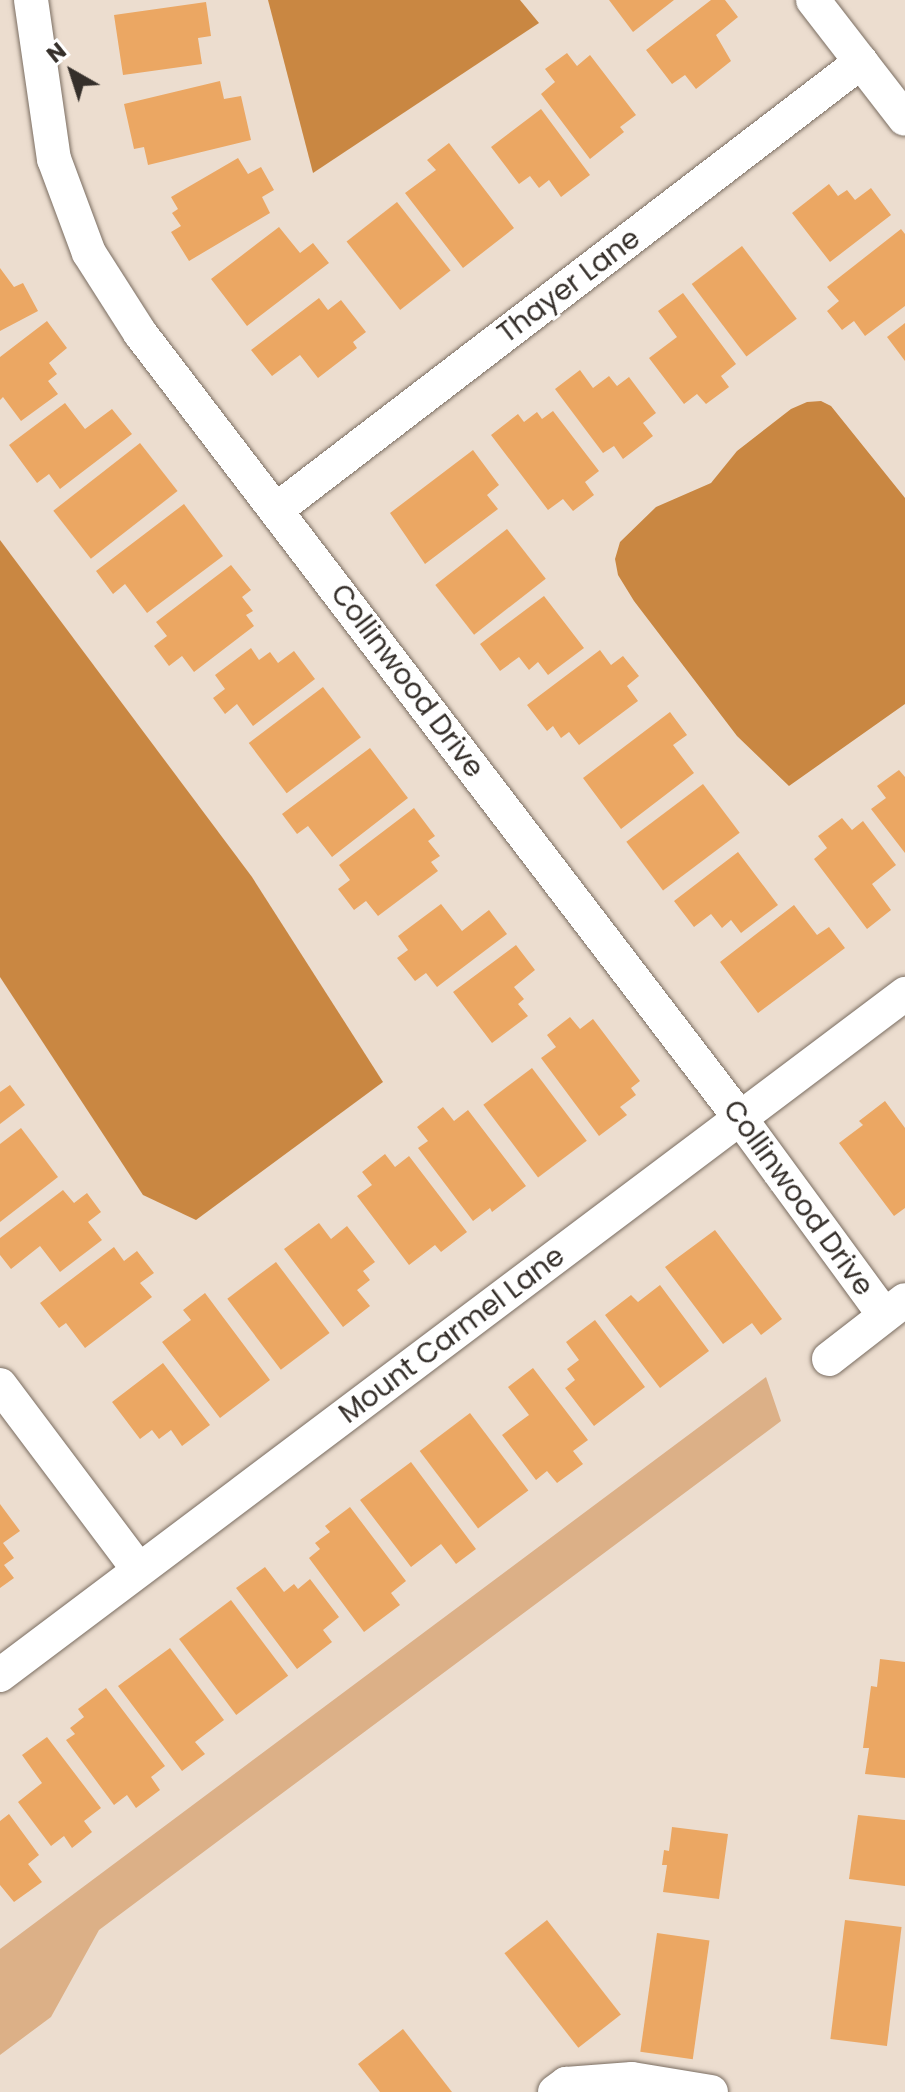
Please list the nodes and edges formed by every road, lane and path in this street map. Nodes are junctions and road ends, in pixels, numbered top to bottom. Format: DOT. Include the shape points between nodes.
graph roads {
  1 [pos="31,0"];
  2 [pos="813,0"];
  3 [pos="861,62"];
  4 [pos="905,119"];
  5 [pos="276,510"];
  6 [pos="905,994"];
  7 [pos="740,1118"];
  8 [pos="895,1307"];
  9 [pos="829,1359"];
  10 [pos="0,1385"];
  11 [pos="139,1570"];
  12 [pos="0,1675"];
  13 [pos="555,2092"];
  14 [pos="711,2092"];
  1 -- 5 [label="street, Collinwood Drive" via="54,159 89,253 140,333"];
  2 -- 3 [label="street"];
  3 -- 4 [label="street"];
  3 -- 5 [label="street, Thayer Lane"];
  5 -- 7 [label="street, Collinwood Drive"];
  6 -- 7 [label="street, Mount Carmel Lane"];
  7 -- 8 [label="street, Collinwood Drive"];
  7 -- 11 [label="street, Mount Carmel Lane"];
  8 -- 9 [label="street"];
  10 -- 11 [label="street"];
  11 -- 12 [label="street, Mount Carmel Lane"];
  13 -- 14 [label="street" via="566,2084 632,2079"];
}
